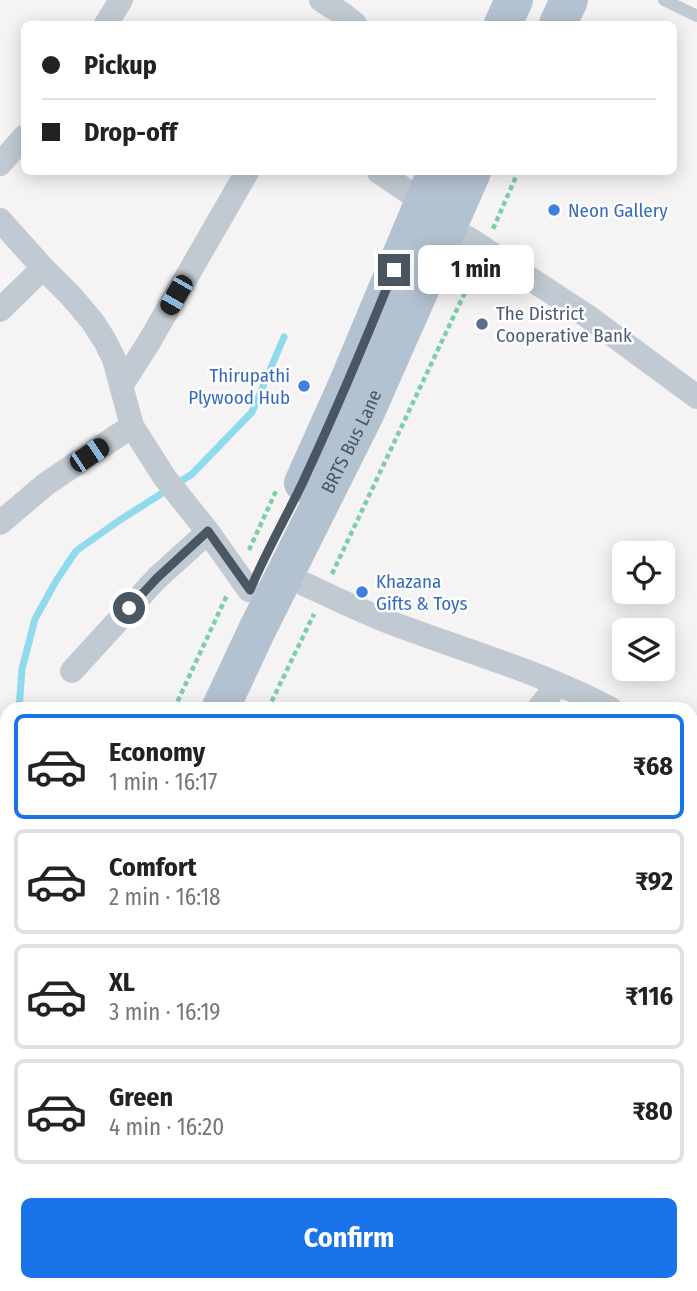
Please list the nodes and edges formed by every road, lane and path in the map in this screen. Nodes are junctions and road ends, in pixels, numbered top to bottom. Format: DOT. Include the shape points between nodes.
graph roads {
  1 [pos="121,0"];
  2 [pos="321,0"];
  3 [pos="514,0"];
  4 [pos="544,0"];
  5 [pos="569,0"];
  6 [pos="664,0"];
  7 [pos="697,16"];
  8 [pos="108,21"];
  9 [pos="351,21"];
  10 [pos="504,21"];
  11 [pos="535,21"];
  12 [pos="559,21"];
  13 [pos="21,140"];
  14 [pos="0,164"];
  15 [pos="245,175"];
  16 [pos="389,175"];
  17 [pos="471,175"];
  18 [pos="494,175"];
  19 [pos="516,175"];
  20 [pos="429,187"];
  21 [pos="0,220"];
  22 [pos="476,243"];
  23 [pos="43,268"];
  24 [pos="0,310"];
  25 [pos="121,386"];
  26 [pos="697,397"];
  27 [pos="132,426"];
  28 [pos="0,523"];
  29 [pos="208,531"];
  30 [pos="314,589"];
  31 [pos="250,590"];
  32 [pos="72,671"];
  33 [pos="558,684"];
  34 [pos="197,702"];
  35 [pos="223,702"];
  36 [pos="249,702"];
  37 [pos="271,702"];
  38 [pos="544,702"];
  39 [pos="596,702"];
  1 -- 8 [label="street"];
  2 -- 9 [label="street"];
  3 -- 10 [label="main road"];
  4 -- 11 [label="main road"];
  5 -- 12 [label="main road"];
  6 -- 7 [label="lane"];
  13 -- 14 [label="street"];
  15 -- 25 [label="street"];
  16 -- 20 [label="street"];
  17 -- 35 [label="main road, BRTS Bus Lane" via="365,414"];
  18 -- 22 [label="main road"];
  19 -- 22 [label="path"];
  20 -- 31 [label="main road" via="347,385"];
  21 -- 23 [label="street"];
  22 -- 26 [label="street" via="587,316"];
  22 -- 30 [label="main road" via="384,425"];
  22 -- 30 [label="path" via="464,296"];
  23 -- 24 [label="street"];
  23 -- 25 [label="street" via="93,322 114,359"];
  25 -- 27 [label="street"];
  27 -- 28 [label="street" via="46,484"];
  27 -- 29 [label="street"];
  29 -- 31 [label="street"];
  29 -- 32 [label="street" via="157,578"];
  30 -- 33 [label="street"];
  30 -- 36 [label="main road"];
  30 -- 37 [label="path"];
  31 -- 34 [label="main road"];
  33 -- 38 [label="street"];
  33 -- 39 [label="street"];
}
